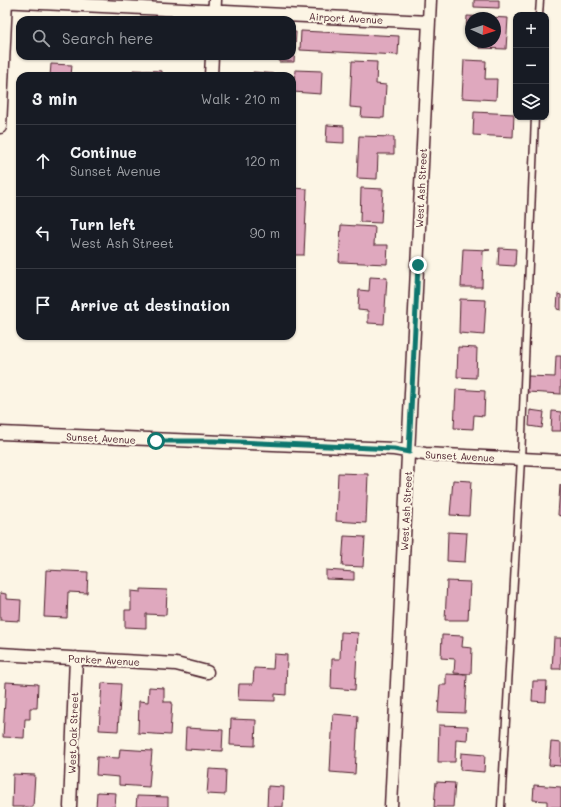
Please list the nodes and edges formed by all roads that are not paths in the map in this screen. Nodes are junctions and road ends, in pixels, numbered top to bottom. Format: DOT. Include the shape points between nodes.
graph roads {
  1 [pos="430,0"];
  2 [pos="540,0"];
  3 [pos="4,1"];
  4 [pos="214,10"];
  5 [pos="539,12"];
  6 [pos="429,22"];
  7 [pos="212,60"];
  8 [pos="211,72"];
  9 [pos="535,120"];
  10 [pos="0,127"];
  11 [pos="0,433"];
  12 [pos="409,452"];
  13 [pos="521,459"];
  14 [pos="561,461"];
  15 [pos="0,654"];
  16 [pos="76,658"];
  17 [pos="207,672"];
  18 [pos="70,807"];
  19 [pos="391,807"];
  20 [pos="501,807"];
  1 -- 6 [label="street, West Ash Street"];
  2 -- 5 [label="lane"];
  3 -- 4 [label="street, Airport Avenue"];
  3 -- 10 [label="street"];
  4 -- 6 [label="street, Airport Avenue"];
  6 -- 12 [label="street, West Ash Street"];
  7 -- 8 [label="street"];
  9 -- 13 [label="lane"];
  11 -- 12 [label="street, Sunset Avenue" via="386,448"];
  12 -- 13 [label="street, Sunset Avenue"];
  12 -- 19 [label="street, West Ash Street"];
  13 -- 14 [label="street, Sunset Avenue"];
  13 -- 20 [label="lane"];
  15 -- 16 [label="street, Parker Avenue"];
  16 -- 17 [label="street, Parker Avenue" via="176,664"];
  16 -- 18 [label="street, West Oak Street"];
}
